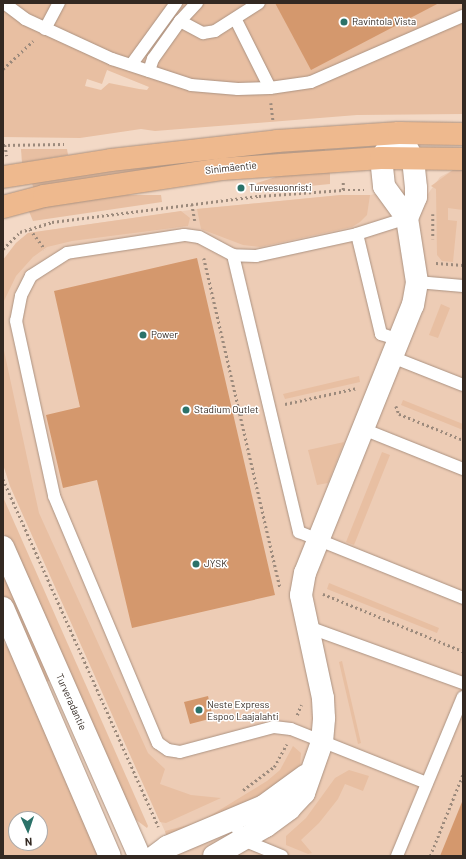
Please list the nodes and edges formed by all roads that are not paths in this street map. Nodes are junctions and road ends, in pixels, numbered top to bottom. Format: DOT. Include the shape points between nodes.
graph roads {
  1 [pos="4,3"];
  2 [pos="59,3"];
  3 [pos="176,3"];
  4 [pos="197,3"];
  5 [pos="259,3"];
  6 [pos="463,16"];
  7 [pos="180,21"];
  8 [pos="237,22"];
  9 [pos="45,29"];
  10 [pos="131,65"];
  11 [pos="149,71"];
  12 [pos="270,88"];
  13 [pos="400,133"];
  14 [pos="463,134"];
  15 [pos="381,158"];
  16 [pos="413,159"];
  17 [pos="463,159"];
  18 [pos="3,177"];
  19 [pos="3,207"];
  20 [pos="407,218"];
  21 [pos="357,234"];
  22 [pos="234,255"];
  23 [pos="417,282"];
  24 [pos="463,286"];
  25 [pos="396,348"];
  26 [pos="463,385"];
  27 [pos="363,429"];
  28 [pos="463,469"];
  29 [pos="318,540"];
  30 [pos="3,547"];
  31 [pos="463,598"];
  32 [pos="3,608"];
  33 [pos="308,627"];
  34 [pos="463,683"];
  35 [pos="463,697"];
  36 [pos="322,742"];
  37 [pos="315,767"];
  38 [pos="427,783"];
  39 [pos="233,820"];
  40 [pos="213,828"];
  41 [pos="243,840"];
  42 [pos="161,852"];
  43 [pos="221,854"];
  44 [pos="110,856"];
  45 [pos="139,856"];
  46 [pos="282,856"];
  47 [pos="397,856"];
  1 -- 9 [label="lane" via="25,19"];
  2 -- 9 [label="lane"];
  3 -- 10 [label="lane"];
  4 -- 7 [label="lane"];
  5 -- 7 [label="lane" via="215,31 203,33"];
  6 -- 12 [label="lane" via="311,82"];
  7 -- 11 [label="lane" via="153,59"];
  8 -- 12 [label="lane"];
  9 -- 10 [label="lane" via="104,56"];
  10 -- 11 [label="lane"];
  11 -- 12 [label="lane" via="191,85 238,89"];
  13 -- 14 [label="main road"];
  13 -- 15 [label="street"];
  13 -- 16 [label="street"];
  13 -- 18 [label="main road" via="220,147 111,160"];
  15 -- 16 [label="main road, Sinimäentie"];
  15 -- 19 [label="main road, Sinimäentie" via="234,168 156,178 44,196"];
  15 -- 20 [label="street" via="384,186"];
  16 -- 17 [label="main road, Sinimäentie"];
  16 -- 20 [label="street" via="416,197"];
  20 -- 21 [label="lane"];
  20 -- 23 [label="street"];
  21 -- 22 [label="lane" via="256,256"];
  21 -- 25 [label="lane" via="381,334"];
  22 -- 29 [label="lane" via="299,532"];
  22 -- 36 [label="lane" via="199,237 184,235 67,253 31,276 21,296 16,321 52,488 63,520 158,743 168,750 180,752 274,727 291,729"];
  23 -- 24 [label="lane"];
  23 -- 25 [label="street" via="413,304"];
  25 -- 26 [label="lane"];
  25 -- 27 [label="street"];
  27 -- 28 [label="lane"];
  27 -- 29 [label="street"];
  29 -- 31 [label="lane"];
  29 -- 33 [label="street" via="304,573 301,595"];
  30 -- 45 [label="street, Turveradantie"];
  32 -- 44 [label="street"];
  33 -- 34 [label="lane"];
  33 -- 36 [label="street" via="323,698"];
  35 -- 38 [label="lane"];
  36 -- 37 [label="street"];
  36 -- 38 [label="lane"];
  37 -- 39 [label="street" via="288,791"];
  37 -- 41 [label="street" via="304,793 290,809"];
  38 -- 47 [label="lane"];
  39 -- 40 [label="street"];
  39 -- 41 [label="lane"];
  40 -- 42 [label="street"];
  40 -- 43 [label="lane"];
  41 -- 43 [label="street"];
  41 -- 46 [label="lane"];
}
